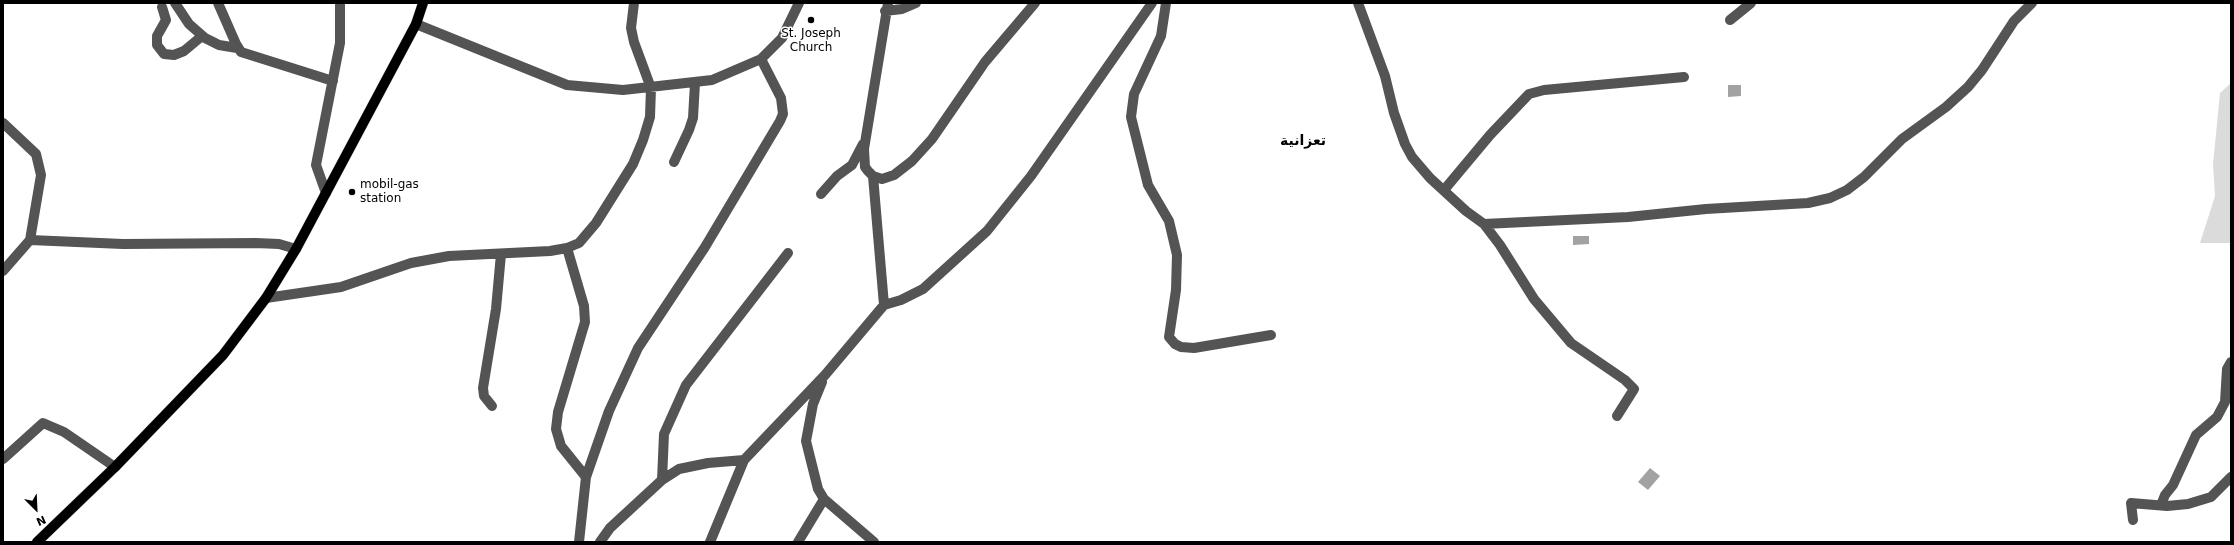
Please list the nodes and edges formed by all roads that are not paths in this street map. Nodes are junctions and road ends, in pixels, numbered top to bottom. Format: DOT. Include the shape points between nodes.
graph roads {
  1 [pos="175,3"];
  2 [pos="218,3"];
  3 [pos="340,3"];
  4 [pos="423,3"];
  5 [pos="634,3"];
  6 [pos="799,3"];
  7 [pos="916,3"];
  8 [pos="1035,3"];
  9 [pos="1152,3"];
  10 [pos="1166,3"];
  11 [pos="1358,3"];
  12 [pos="1751,3"];
  13 [pos="2032,3"];
  14 [pos="162,7"];
  15 [pos="887,7"];
  16 [pos="1730,20"];
  17 [pos="416,24"];
  18 [pos="202,36"];
  19 [pos="237,48"];
  20 [pos="761,59"];
  21 [pos="1684,77"];
  22 [pos="333,81"];
  23 [pos="695,83"];
  24 [pos="651,88"];
  25 [pos="3,122"];
  26 [pos="866,138"];
  27 [pos="674,162"];
  28 [pos="873,176"];
  29 [pos="1444,190"];
  30 [pos="326,193"];
  31 [pos="821,194"];
  32 [pos="1484,224"];
  33 [pos="30,240"];
  34 [pos="567,248"];
  35 [pos="296,249"];
  36 [pos="788,252"];
  37 [pos="501,254"];
  38 [pos="3,271"];
  39 [pos="266,298"];
  40 [pos="884,305"];
  41 [pos="1271,335"];
  42 [pos="2231,362"];
  43 [pos="825,375"];
  44 [pos="492,406"];
  45 [pos="1617,416"];
  46 [pos="3,459"];
  47 [pos="744,460"];
  48 [pos="115,467"];
  49 [pos="586,477"];
  50 [pos="2231,477"];
  51 [pos="662,480"];
  52 [pos="824,499"];
  53 [pos="2161,505"];
  54 [pos="2133,520"];
  55 [pos="38,542"];
  56 [pos="579,542"];
  57 [pos="600,542"];
  58 [pos="710,542"];
  59 [pos="798,542"];
  60 [pos="874,542"];
  1 -- 18 [label="street" via="189,24"];
  2 -- 19 [label="street"];
  3 -- 22 [label="street" via="340,43"];
  4 -- 17 [label="main road"];
  5 -- 24 [label="street" via="631,28"];
  6 -- 20 [label="street" via="782,38"];
  7 -- 15 [label="street" via="902,9"];
  8 -- 28 [label="street" via="993,51 932,139 912,161 887,178"];
  9 -- 40 [label="street" via="1031,176 987,231 923,289"];
  10 -- 41 [label="street" via="1160,36 1134,94 1131,111 1148,185 1168,221 1176,255 1176,290 1169,337 1181,347 1194,348"];
  11 -- 29 [label="street" via="1385,76 1404,144 1421,168"];
  12 -- 16 [label="street"];
  13 -- 32 [label="street" via="2014,21 1968,87 1946,107 1902,138 1864,177 1830,198 1808,203 1628,217"];
  14 -- 18 [label="street" via="166,20 157,36 157,45 164,54 174,56"];
  15 -- 26 [label="street"];
  17 -- 24 [label="street" via="567,85 600,90"];
  17 -- 30 [label="main road"];
  18 -- 19 [label="street" via="219,45"];
  19 -- 22 [label="street" via="248,55"];
  20 -- 23 [label="street" via="726,75"];
  20 -- 49 [label="street" via="781,98 783,114 713,235 638,348 609,411"];
  21 -- 29 [label="street" via="1544,90 1529,94 1490,135"];
  22 -- 30 [label="street" via="316,165"];
  23 -- 24 [label="street"];
  23 -- 27 [label="street" via="689,130"];
  24 -- 34 [label="street" via="650,117 633,164 588,234 579,243"];
  25 -- 33 [label="street" via="31,147 40,162 41,189 32,220"];
  26 -- 28 [label="street" via="865,167"];
  26 -- 31 [label="street" via="852,165"];
  28 -- 40 [label="street"];
  29 -- 32 [label="street"];
  30 -- 35 [label="main road"];
  32 -- 45 [label="street" via="1534,299 1571,343 1634,389"];
  33 -- 35 [label="street" via="122,244 256,243 279,244"];
  33 -- 38 [label="street"];
  34 -- 37 [label="street"];
  34 -- 49 [label="street" via="584,306 585,322 558,412 556,429 561,446"];
  35 -- 39 [label="main road"];
  36 -- 51 [label="street" via="686,385 664,434"];
  37 -- 39 [label="street" via="449,256 419,262 341,287"];
  37 -- 44 [label="street" via="496,309 483,388 484,396"];
  39 -- 48 [label="main road" via="223,355"];
  40 -- 43 [label="street"];
  42 -- 53 [label="street" via="2227,369 2226,402 2217,417 2196,435"];
  43 -- 47 [label="street"];
  43 -- 52 [label="street" via="813,404 806,440 818,489"];
  46 -- 48 [label="street" via="43,423 64,432"];
  47 -- 51 [label="street" via="679,469"];
  47 -- 58 [label="street"];
  48 -- 55 [label="main road"];
  49 -- 56 [label="street"];
  50 -- 53 [label="street" via="2211,497 2176,506"];
  51 -- 57 [label="street" via="610,528"];
  52 -- 59 [label="street"];
  52 -- 60 [label="street"];
  53 -- 54 [label="street" via="2131,503"];
}
